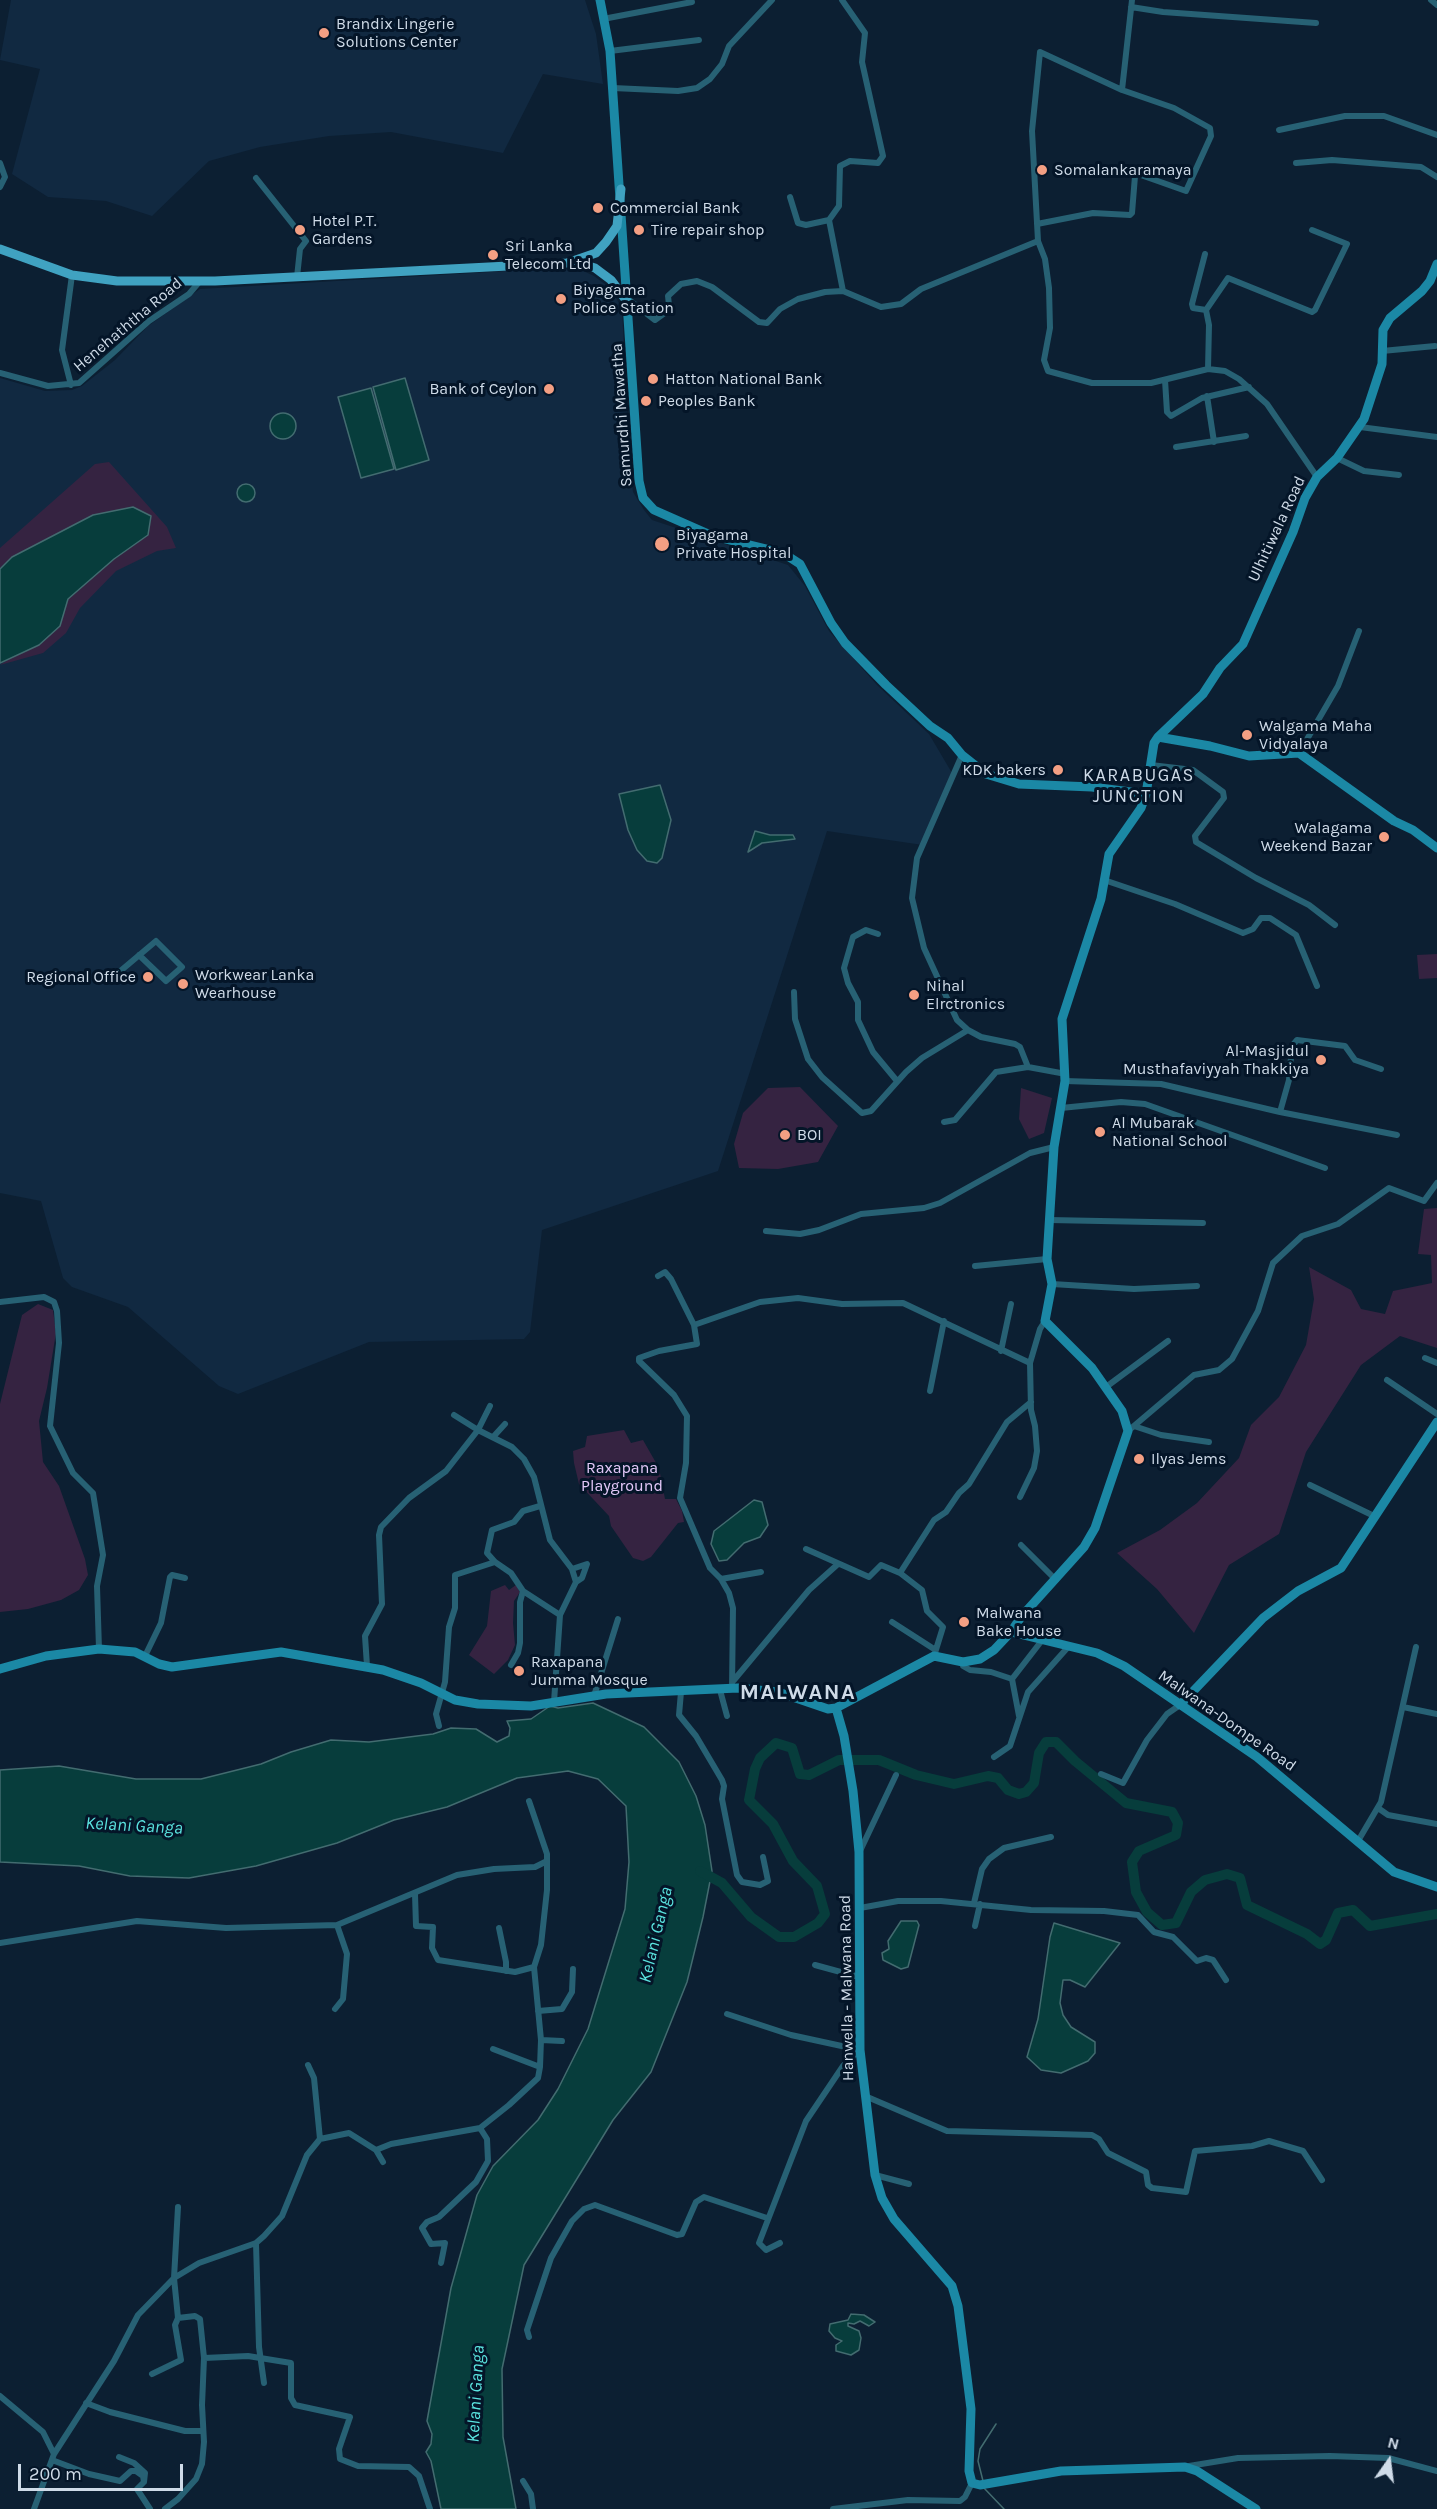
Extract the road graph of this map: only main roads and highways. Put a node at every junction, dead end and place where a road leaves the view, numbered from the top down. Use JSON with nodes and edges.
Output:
{"nodes":[{"id":1,"x":600,"y":0,"type":"edge"},
{"id":2,"x":621,"y":189,"type":"junction"},
{"id":3,"x":0,"y":249,"type":"edge"},
{"id":4,"x":576,"y":262,"type":"junction"},
{"id":5,"x":1437,"y":264,"type":"edge"},
{"id":6,"x":629,"y":302,"type":"junction"},
{"id":7,"x":1158,"y":737,"type":"junction"},
{"id":8,"x":1146,"y":794,"type":"junction"},
{"id":9,"x":1437,"y":848,"type":"edge"},
{"id":10,"x":1437,"y":1422,"type":"edge"},
{"id":11,"x":1011,"y":1632,"type":"junction"},
{"id":12,"x":0,"y":1669,"type":"edge"},
{"id":13,"x":1180,"y":1705,"type":"junction"},
{"id":14,"x":836,"y":1708,"type":"junction"},
{"id":15,"x":1437,"y":1887,"type":"edge"},
{"id":16,"x":1256,"y":2509,"type":"edge"}],
"edges":[{"from":1,"to":2,"type":"main road","name":"Samurdhi Mawatha"},
{"from":2,"to":4,"type":"main road"},
{"from":2,"to":6,"type":"main road","name":"Samurdhi Mawatha"},
{"from":3,"to":4,"type":"main road"},
{"from":4,"to":6,"type":"main road"},
{"from":5,"to":7,"type":"main road","name":"Ulhitiwala Road"},
{"from":6,"to":8,"type":"main road","name":"Samurdhi Mawatha"},
{"from":7,"to":8,"type":"main road"},
{"from":7,"to":9,"type":"main road"},
{"from":8,"to":11,"type":"main road"},
{"from":10,"to":13,"type":"main road"},
{"from":11,"to":13,"type":"main road","name":"Malwana-Dompe Road"},
{"from":11,"to":14,"type":"main road"},
{"from":12,"to":14,"type":"main road"},
{"from":13,"to":15,"type":"main road","name":"Malwana-Dompe Road"},
{"from":14,"to":16,"type":"main road","name":"Hanwella - Malwana Road"}]}
